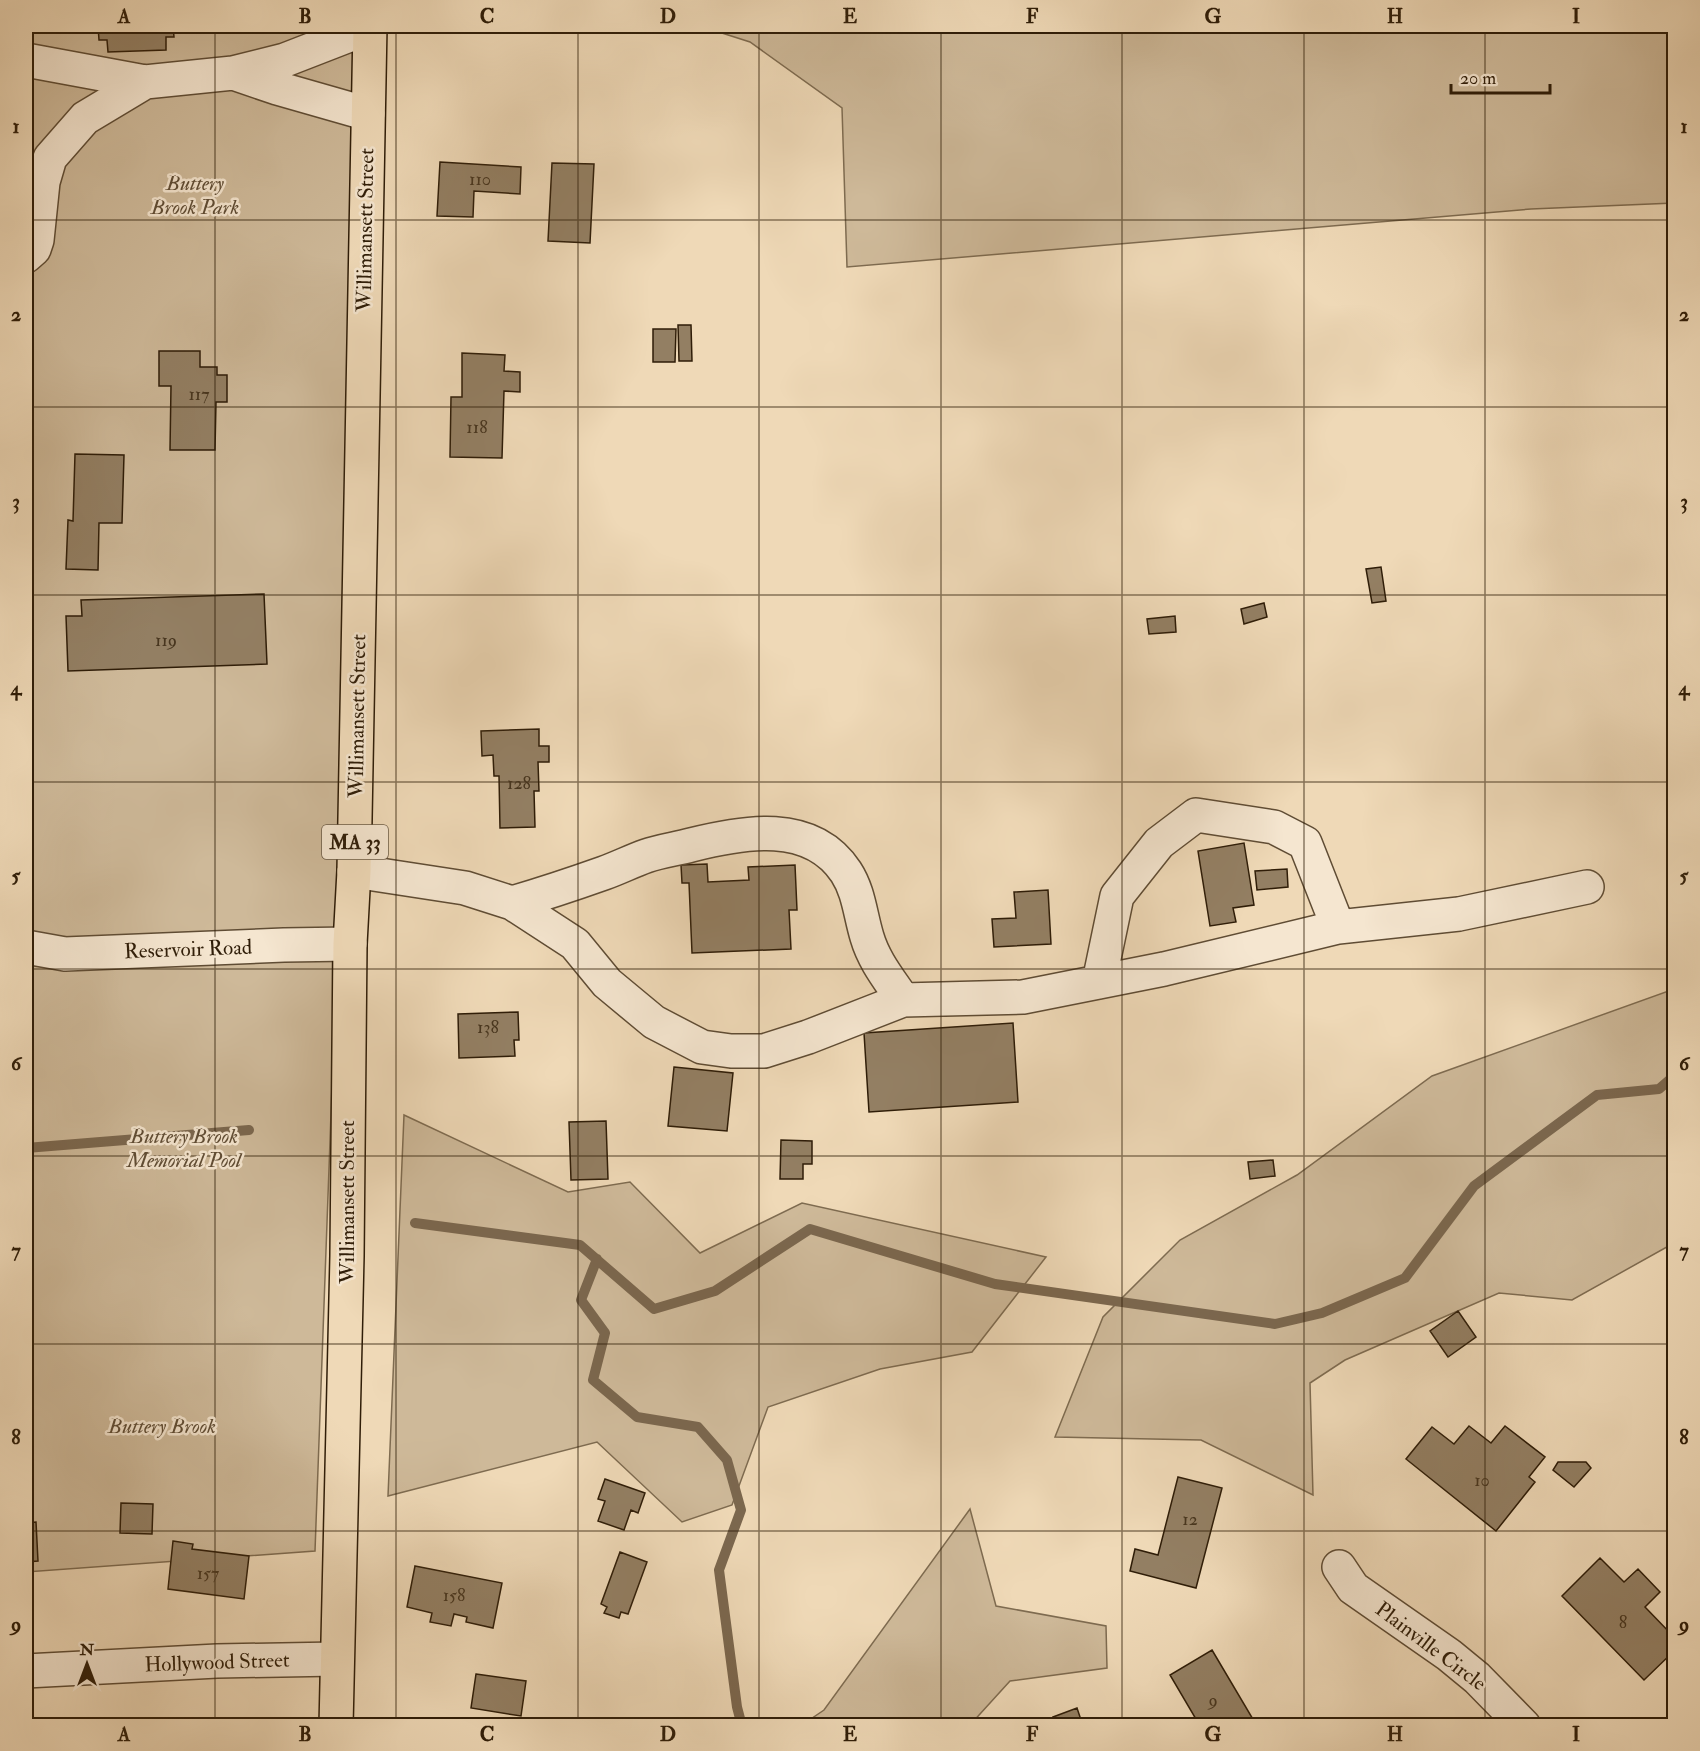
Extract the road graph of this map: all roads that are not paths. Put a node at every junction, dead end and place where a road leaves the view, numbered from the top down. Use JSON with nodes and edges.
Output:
{"nodes":[{"id":1,"x":370,"y":26,"type":"edge"},
{"id":2,"x":26,"y":60,"type":"edge"},
{"id":3,"x":233,"y":73,"type":"junction"},
{"id":4,"x":145,"y":82,"type":"junction"},
{"id":5,"x":368,"y":114,"type":"junction"},
{"id":6,"x":26,"y":256,"type":"edge"},
{"id":7,"x":354,"y":871,"type":"junction"},
{"id":8,"x":1587,"y":887,"type":"dead end"},
{"id":9,"x":512,"y":903,"type":"junction"},
{"id":10,"x":1338,"y":927,"type":"junction"},
{"id":11,"x":350,"y":944,"type":"junction"},
{"id":12,"x":26,"y":947,"type":"edge"},
{"id":13,"x":1099,"y":982,"type":"junction"},
{"id":14,"x":903,"y":1000,"type":"junction"},
{"id":15,"x":1339,"y":1567,"type":"dead end"},
{"id":16,"x":338,"y":1659,"type":"junction"},
{"id":17,"x":26,"y":1671,"type":"edge"},
{"id":18,"x":336,"y":1725,"type":"edge"},
{"id":19,"x":1524,"y":1725,"type":"edge"}],
"edges":[{"from":1,"to":3,"type":"street"},
{"from":1,"to":5,"type":"main road","name":"Willimansett Street","number":"MA 33"},
{"from":2,"to":4,"type":"street"},
{"from":3,"to":4,"type":"street"},
{"from":3,"to":5,"type":"street"},
{"from":4,"to":6,"type":"street"},
{"from":5,"to":7,"type":"main road","name":"Willimansett Street","number":"MA 33"},
{"from":7,"to":9,"type":"street"},
{"from":7,"to":11,"type":"main road","name":"Willimansett Street","number":"MA 33"},
{"from":8,"to":10,"type":"street"},
{"from":9,"to":14,"type":"street"},
{"from":9,"to":14,"type":"street"},
{"from":10,"to":13,"type":"street"},
{"from":10,"to":13,"type":"street"},
{"from":11,"to":12,"type":"street","name":"Reservoir Road"},
{"from":11,"to":16,"type":"main road","name":"Willimansett Street","number":"MA 33"},
{"from":13,"to":14,"type":"street"},
{"from":15,"to":19,"type":"street","name":"Plainville Circle"},
{"from":16,"to":17,"type":"street","name":"Hollywood Street"},
{"from":16,"to":18,"type":"main road","number":"MA 33"}]}
